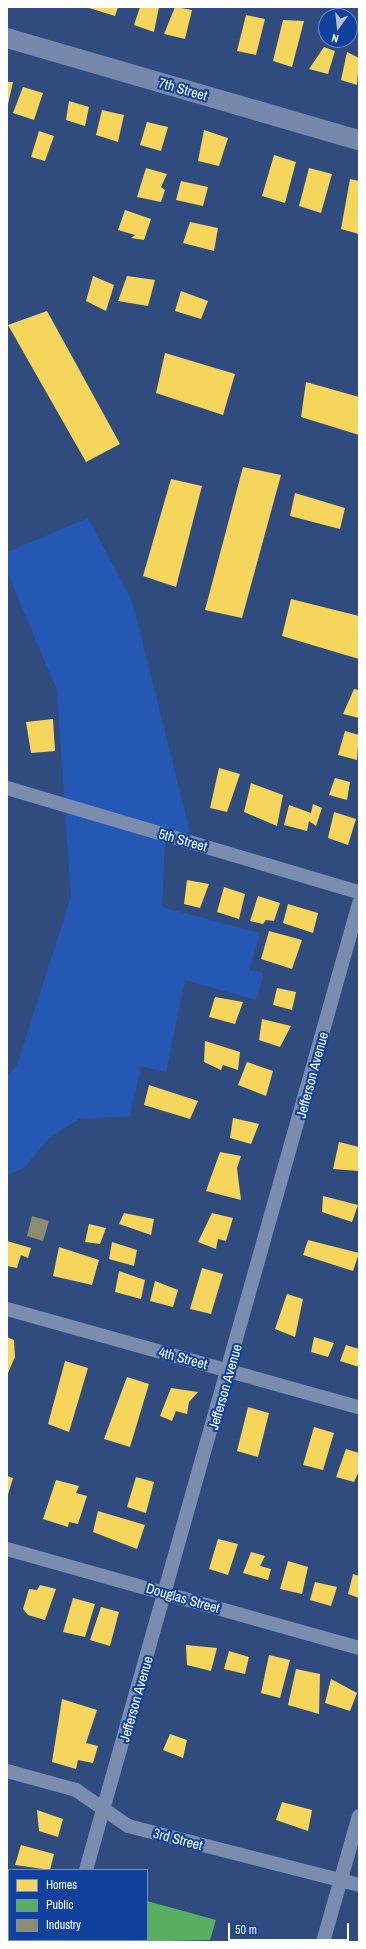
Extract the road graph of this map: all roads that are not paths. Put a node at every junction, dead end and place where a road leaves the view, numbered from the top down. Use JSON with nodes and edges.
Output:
{"nodes":[{"id":1,"x":7,"y":38,"type":"edge"},
{"id":2,"x":359,"y":140,"type":"edge"},
{"id":3,"x":7,"y":788,"type":"edge"},
{"id":4,"x":359,"y":892,"type":"edge"},
{"id":5,"x":359,"y":903,"type":"edge"},
{"id":6,"x":7,"y":1309,"type":"edge"},
{"id":7,"x":230,"y":1371,"type":"junction"},
{"id":8,"x":359,"y":1407,"type":"edge"},
{"id":9,"x":7,"y":1549,"type":"edge"},
{"id":10,"x":167,"y":1593,"type":"junction"},
{"id":11,"x":359,"y":1648,"type":"edge"},
{"id":12,"x":7,"y":1771,"type":"edge"},
{"id":13,"x":103,"y":1811,"type":"junction"},
{"id":14,"x":359,"y":1816,"type":"edge"},
{"id":15,"x":86,"y":1869,"type":"edge"},
{"id":16,"x":340,"y":1882,"type":"junction"},
{"id":17,"x":359,"y":1885,"type":"edge"},
{"id":18,"x":323,"y":1942,"type":"edge"}],
"edges":[{"from":1,"to":2,"type":"street","name":"7th Street"},
{"from":3,"to":4,"type":"street","name":"5th Street"},
{"from":5,"to":7,"type":"street","name":"Jefferson Avenue"},
{"from":6,"to":7,"type":"street","name":"4th Street"},
{"from":7,"to":8,"type":"street","name":"4th Street"},
{"from":7,"to":10,"type":"street","name":"Jefferson Avenue"},
{"from":9,"to":10,"type":"street","name":"Douglas Street"},
{"from":10,"to":11,"type":"street","name":"Douglas Street"},
{"from":10,"to":13,"type":"street","name":"Jefferson Avenue"},
{"from":12,"to":13,"type":"street","name":"3rd Street"},
{"from":13,"to":15,"type":"street","name":"Jefferson Avenue"},
{"from":13,"to":16,"type":"street","name":"3rd Street"},
{"from":14,"to":16,"type":"street"},
{"from":16,"to":17,"type":"street","name":"3rd Street"},
{"from":16,"to":18,"type":"street"}]}
